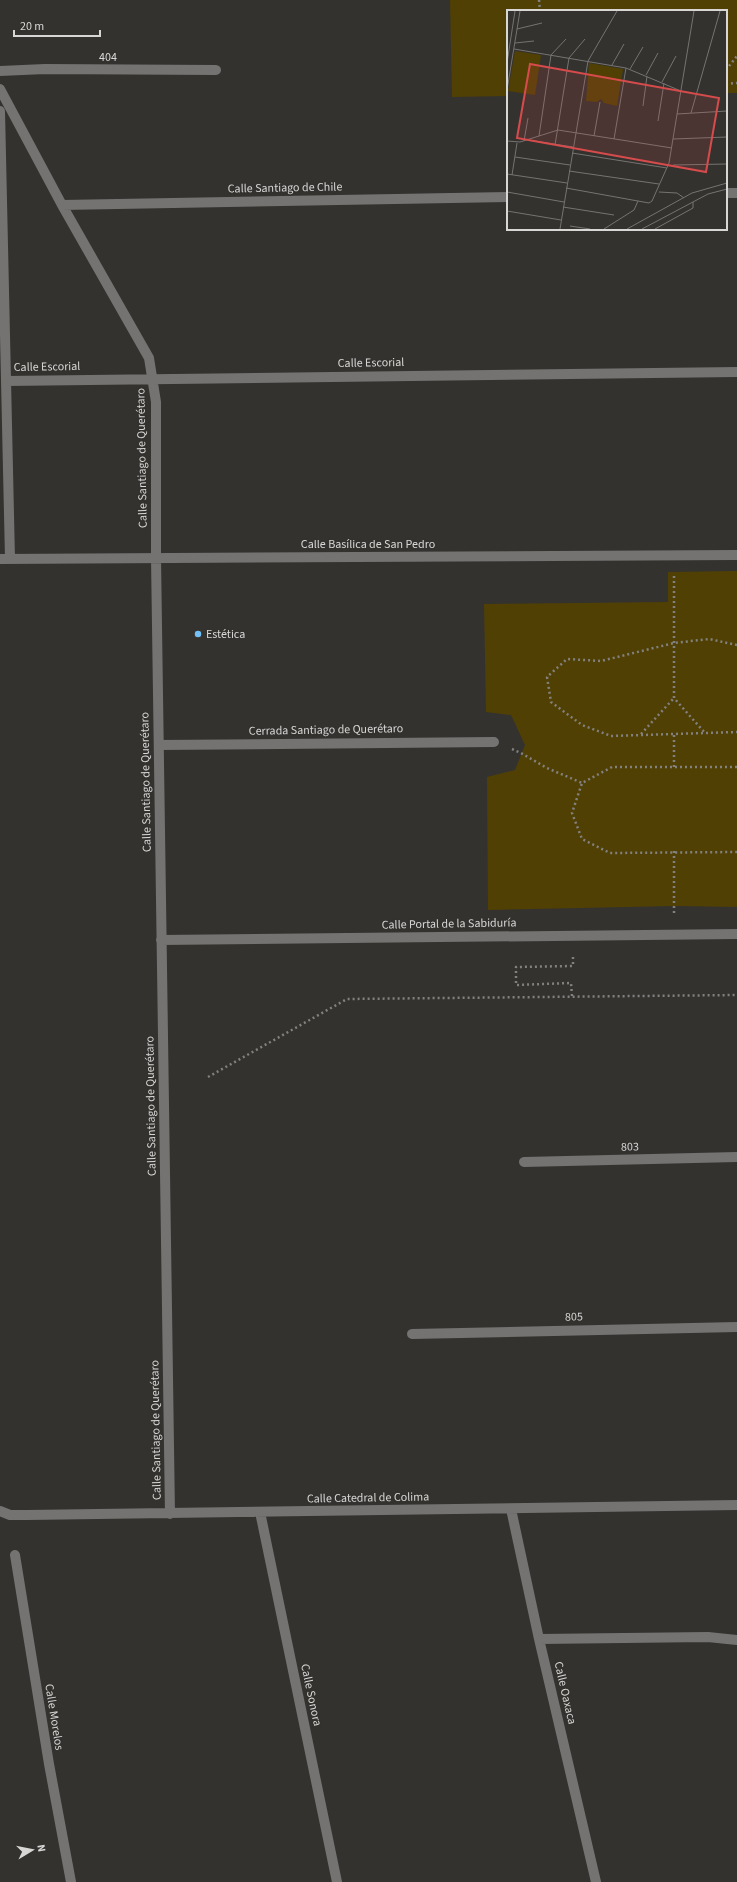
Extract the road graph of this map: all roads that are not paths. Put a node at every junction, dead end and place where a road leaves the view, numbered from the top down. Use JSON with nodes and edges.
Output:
{"nodes":[{"id":1,"x":216,"y":70,"type":"dead end"},
{"id":2,"x":0,"y":71,"type":"edge"},
{"id":3,"x":0,"y":89,"type":"edge"},
{"id":4,"x":0,"y":111,"type":"edge"},
{"id":5,"x":507,"y":197,"type":"edge"},
{"id":6,"x":62,"y":205,"type":"junction"},
{"id":7,"x":737,"y":372,"type":"edge"},
{"id":8,"x":153,"y":379,"type":"junction"},
{"id":9,"x":6,"y":381,"type":"junction"},
{"id":10,"x":737,"y":555,"type":"edge"},
{"id":11,"x":156,"y":558,"type":"junction"},
{"id":12,"x":5,"y":559,"type":"edge"},
{"id":13,"x":494,"y":742,"type":"road end"},
{"id":14,"x":159,"y":745,"type":"junction"},
{"id":15,"x":737,"y":934,"type":"edge"},
{"id":16,"x":162,"y":940,"type":"junction"},
{"id":17,"x":737,"y":1157,"type":"edge"},
{"id":18,"x":524,"y":1162,"type":"dead end"},
{"id":19,"x":737,"y":1326,"type":"edge"},
{"id":20,"x":412,"y":1334,"type":"dead end"},
{"id":21,"x":737,"y":1505,"type":"edge"},
{"id":22,"x":511,"y":1509,"type":"junction"},
{"id":23,"x":0,"y":1511,"type":"edge"},
{"id":24,"x":260,"y":1512,"type":"junction"},
{"id":25,"x":170,"y":1514,"type":"junction"},
{"id":26,"x":14,"y":1555,"type":"dead end"},
{"id":27,"x":539,"y":1639,"type":"junction"},
{"id":28,"x":737,"y":1640,"type":"edge"},
{"id":29,"x":72,"y":1882,"type":"edge"},
{"id":30,"x":337,"y":1882,"type":"edge"},
{"id":31,"x":596,"y":1882,"type":"edge"}],
"edges":[{"from":1,"to":2,"type":"street","name":"404"},
{"from":3,"to":6,"type":"street","name":"Calle Santiago de Querétaro"},
{"from":4,"to":9,"type":"street"},
{"from":5,"to":6,"type":"street","name":"Calle Santiago de Chile"},
{"from":6,"to":8,"type":"street","name":"Calle Santiago de Querétaro"},
{"from":7,"to":8,"type":"street","name":"Calle Escorial"},
{"from":8,"to":9,"type":"street","name":"Calle Escorial"},
{"from":8,"to":11,"type":"street","name":"Calle Santiago de Querétaro"},
{"from":9,"to":12,"type":"street"},
{"from":10,"to":11,"type":"street","name":"Calle Basílica de San Pedro"},
{"from":11,"to":12,"type":"street","name":"Calle Basílica de San Pedro"},
{"from":11,"to":14,"type":"street","name":"Calle Santiago de Querétaro"},
{"from":13,"to":14,"type":"street","name":"Cerrada Santiago de Querétaro"},
{"from":14,"to":16,"type":"street","name":"Calle Santiago de Querétaro"},
{"from":15,"to":16,"type":"street","name":"Calle Portal de la Sabiduría"},
{"from":16,"to":25,"type":"street","name":"Calle Santiago de Querétaro"},
{"from":17,"to":18,"type":"street","name":"803"},
{"from":19,"to":20,"type":"street","name":"805"},
{"from":21,"to":22,"type":"street","name":"Calle Catedral de Colima"},
{"from":22,"to":24,"type":"street","name":"Calle Catedral de Colima"},
{"from":22,"to":27,"type":"street","name":"Calle Oaxaca"},
{"from":23,"to":25,"type":"street","name":"Calle Catedral de Colima"},
{"from":24,"to":25,"type":"street","name":"Calle Catedral de Colima"},
{"from":24,"to":30,"type":"street","name":"Calle Sonora"},
{"from":26,"to":29,"type":"street","name":"Calle Morelos"},
{"from":27,"to":28,"type":"street"},
{"from":27,"to":31,"type":"street","name":"Calle Oaxaca"}]}
